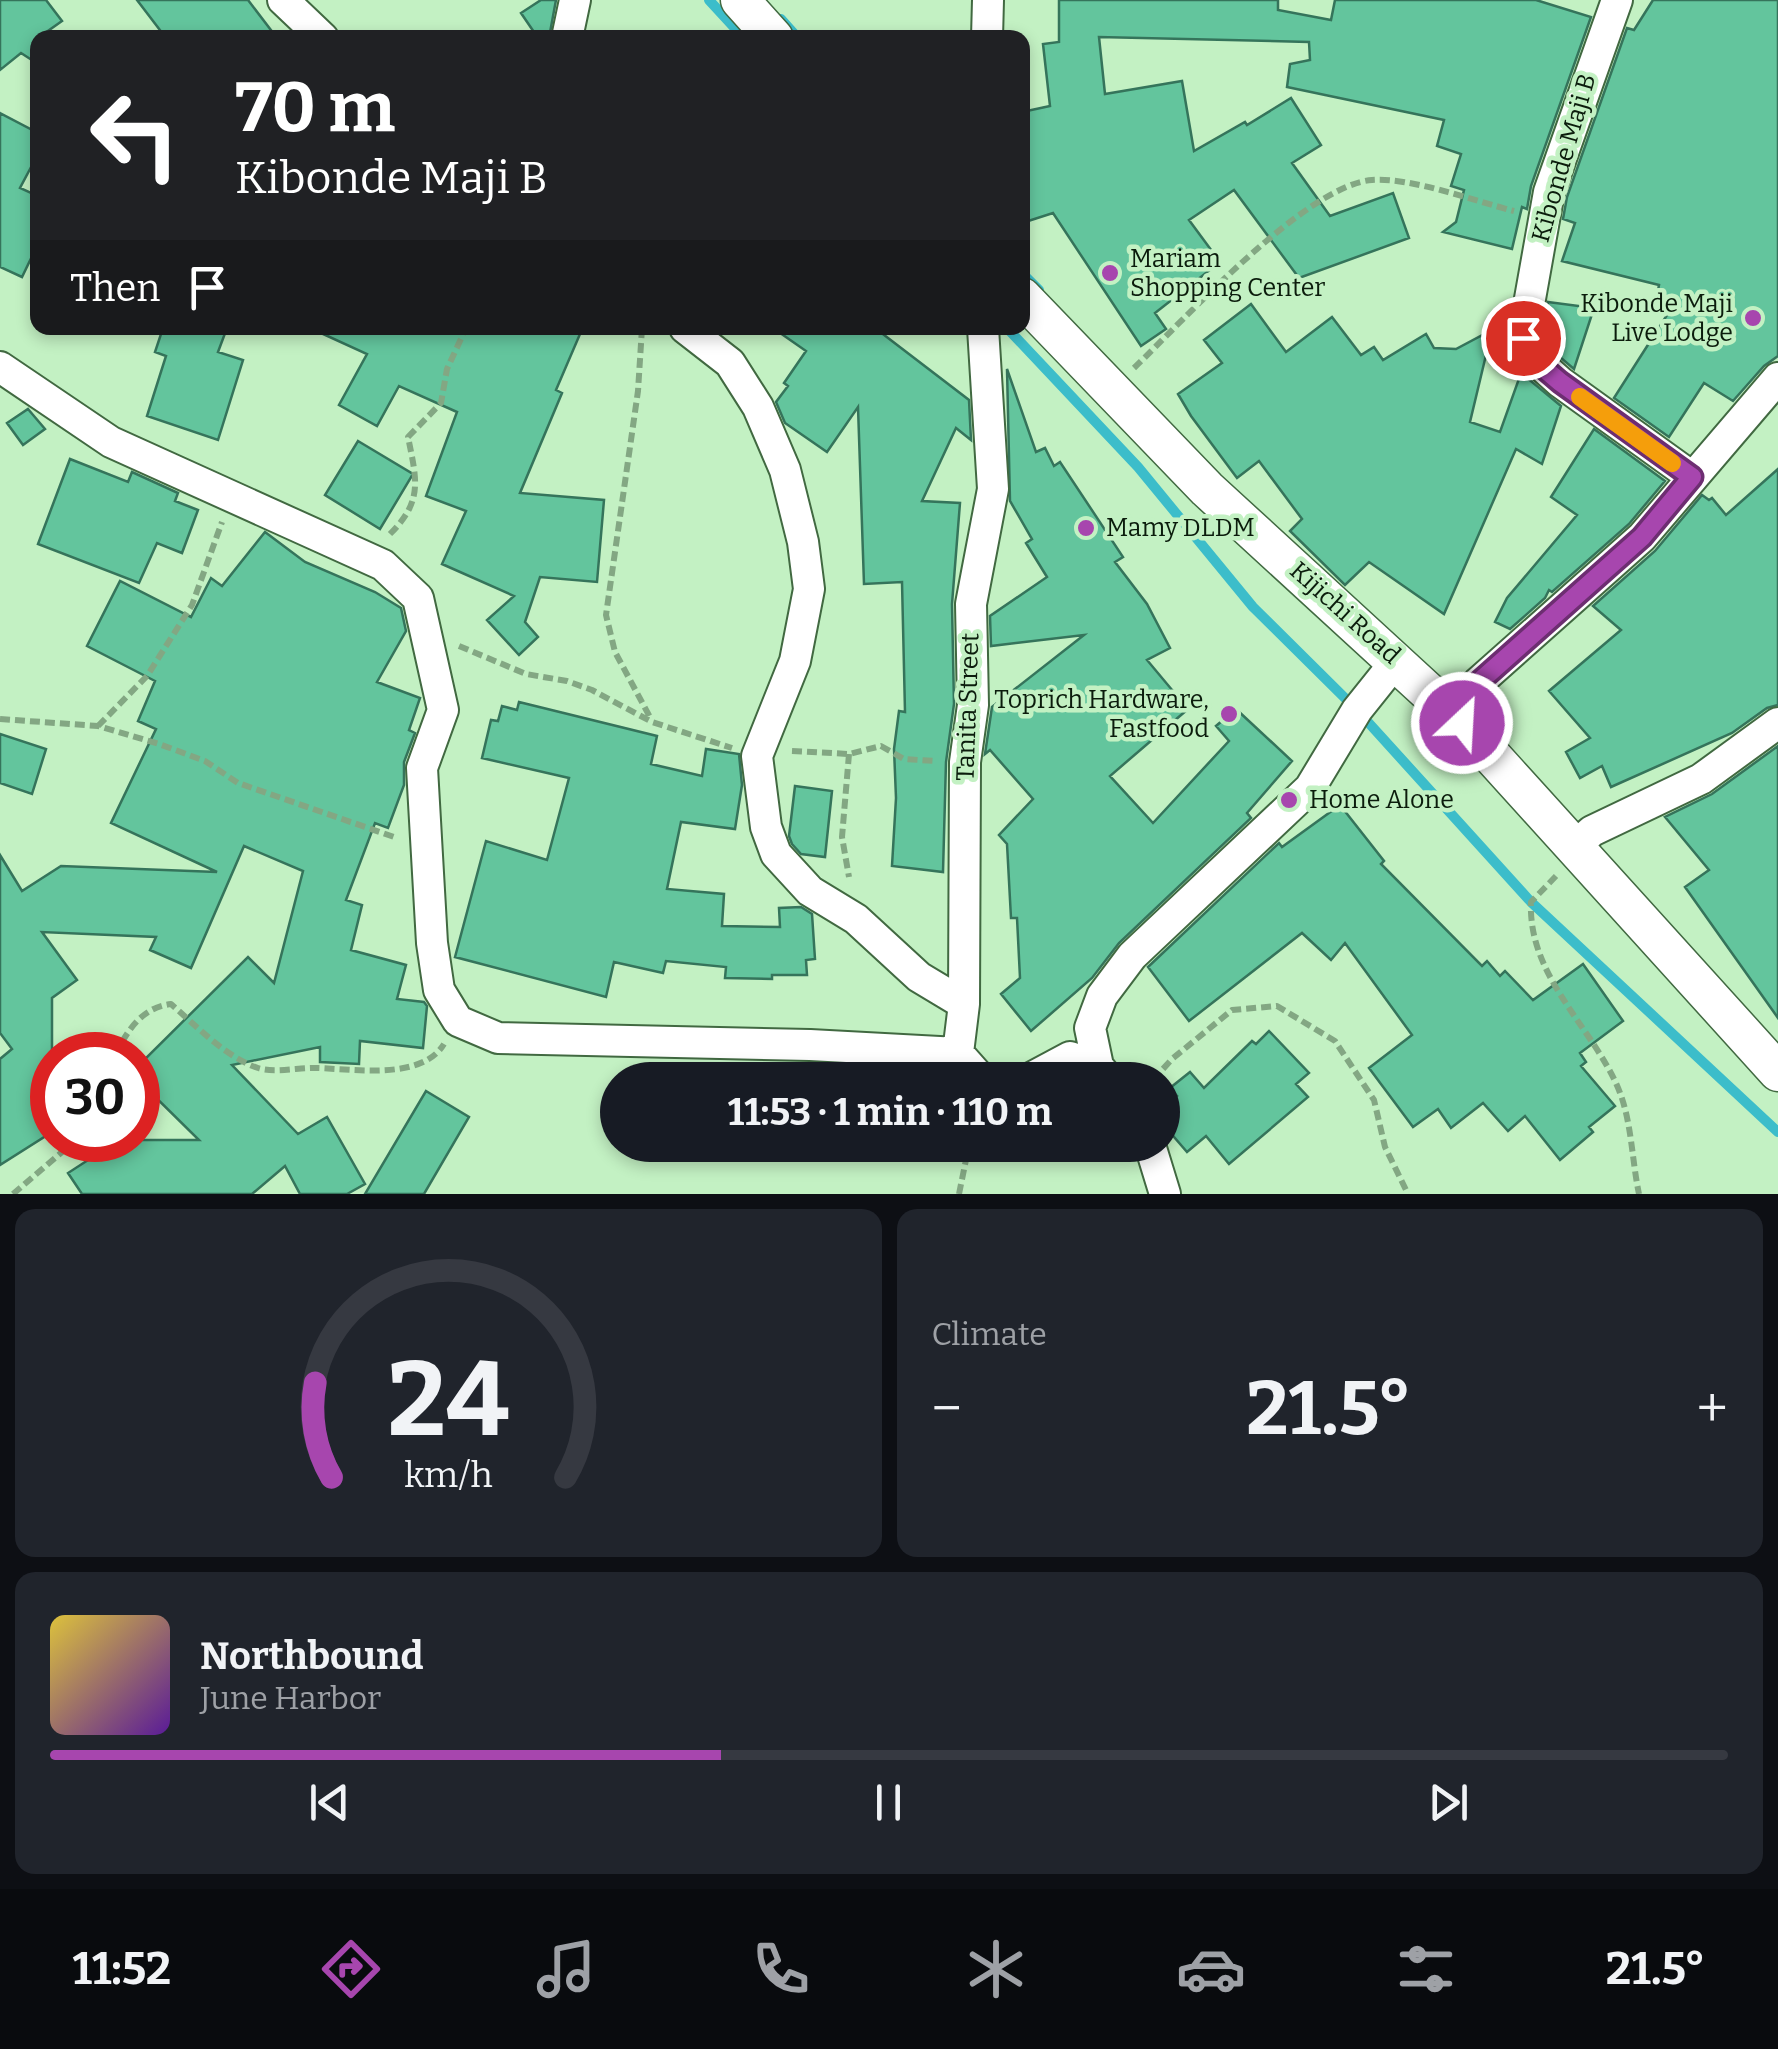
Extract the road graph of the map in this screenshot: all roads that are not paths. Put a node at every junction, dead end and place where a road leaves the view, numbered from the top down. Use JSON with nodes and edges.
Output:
{"nodes":[{"id":1,"x":283,"y":0,"type":"edge"},
{"id":2,"x":576,"y":0,"type":"edge"},
{"id":3,"x":740,"y":0,"type":"edge"},
{"id":4,"x":988,"y":0,"type":"edge"},
{"id":5,"x":1616,"y":0,"type":"edge"},
{"id":6,"x":315,"y":30,"type":"edge"},
{"id":7,"x":569,"y":30,"type":"edge"},
{"id":8,"x":767,"y":30,"type":"edge"},
{"id":9,"x":987,"y":30,"type":"edge"},
{"id":10,"x":1030,"y":305,"type":"edge"},
{"id":11,"x":693,"y":335,"type":"edge"},
{"id":12,"x":983,"y":335,"type":"edge"},
{"id":13,"x":0,"y":367,"type":"edge"},
{"id":14,"x":1778,"y":378,"type":"edge"},
{"id":15,"x":1692,"y":477,"type":"junction"},
{"id":16,"x":1396,"y":660,"type":"junction"},
{"id":17,"x":1462,"y":723,"type":"junction"},
{"id":18,"x":1778,"y":723,"type":"edge"},
{"id":19,"x":1578,"y":851,"type":"junction"},
{"id":20,"x":964,"y":1004,"type":"junction"},
{"id":21,"x":958,"y":1053,"type":"junction"},
{"id":22,"x":966,"y":1062,"type":"edge"},
{"id":23,"x":1101,"y":1062,"type":"edge"},
{"id":24,"x":1778,"y":1072,"type":"edge"},
{"id":25,"x":1155,"y":1162,"type":"edge"},
{"id":26,"x":1165,"y":1194,"type":"edge"}],
"edges":[{"from":1,"to":6,"type":"street"},
{"from":2,"to":7,"type":"street"},
{"from":3,"to":8,"type":"street"},
{"from":4,"to":9,"type":"street"},
{"from":5,"to":15,"type":"street","name":"Kibonde Maji B"},
{"from":10,"to":16,"type":"street","name":"Kijichi Road"},
{"from":11,"to":20,"type":"street"},
{"from":12,"to":20,"type":"street","name":"Tanita Street"},
{"from":13,"to":21,"type":"street"},
{"from":14,"to":15,"type":"street"},
{"from":15,"to":17,"type":"street"},
{"from":16,"to":17,"type":"street","name":"Kijichi Road"},
{"from":16,"to":23,"type":"street"},
{"from":17,"to":19,"type":"street","name":"Kijichi Road"},
{"from":18,"to":19,"type":"street"},
{"from":19,"to":24,"type":"street","name":"Kijichi Road"},
{"from":20,"to":21,"type":"street","name":"Tanita Street"},
{"from":21,"to":22,"type":"street"},
{"from":25,"to":26,"type":"street"}]}
